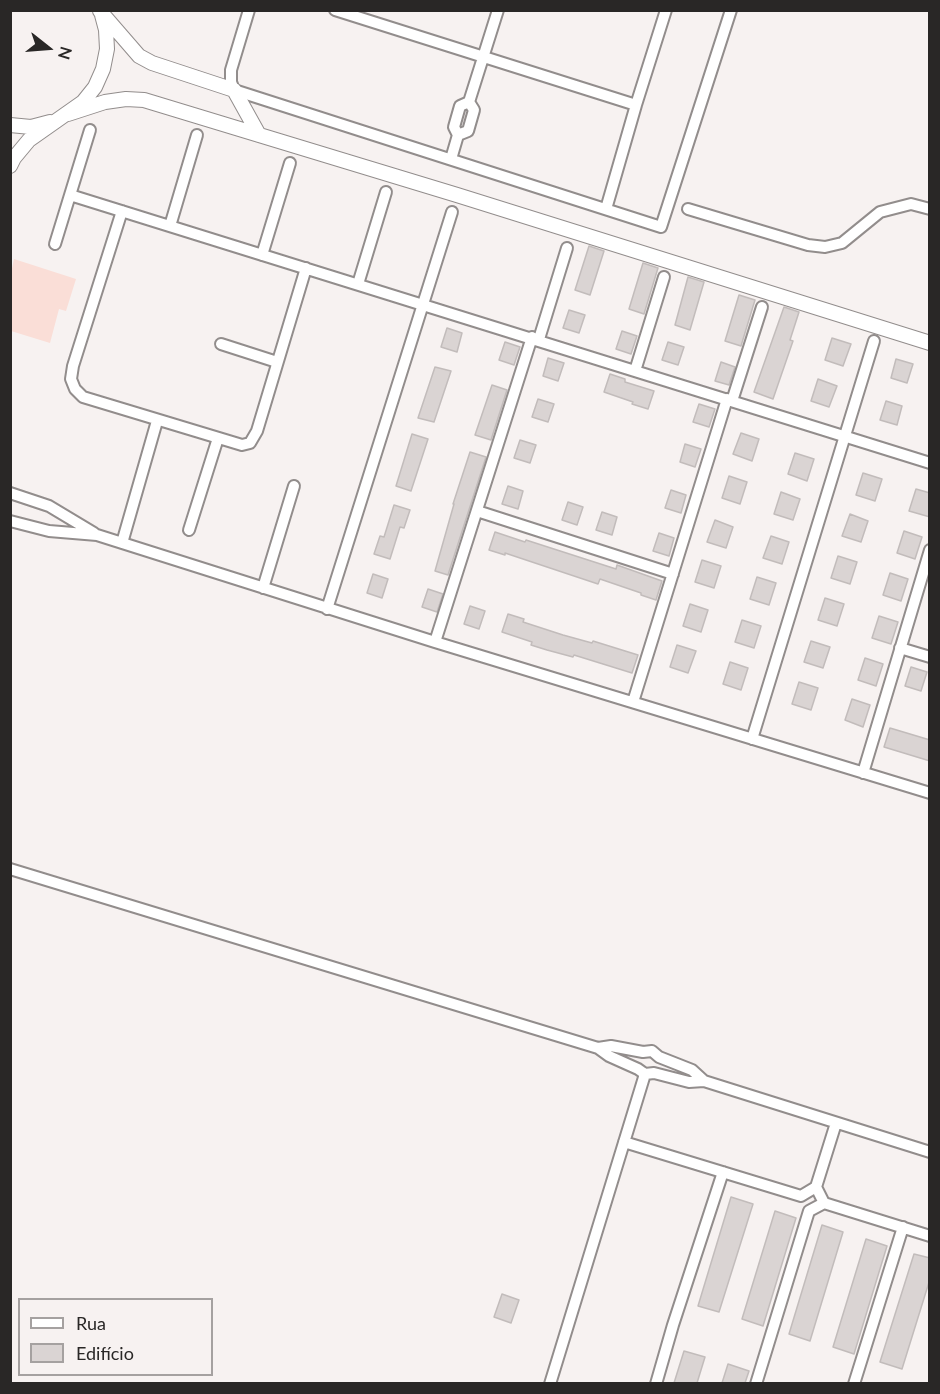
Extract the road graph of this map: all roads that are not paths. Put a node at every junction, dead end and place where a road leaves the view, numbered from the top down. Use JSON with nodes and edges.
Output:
{"nodes":[{"id":1,"x":249,"y":10,"type":"edge"},
{"id":2,"x":335,"y":10,"type":"edge"},
{"id":3,"x":498,"y":10,"type":"edge"},
{"id":4,"x":666,"y":10,"type":"edge"},
{"id":5,"x":731,"y":10,"type":"edge"},
{"id":6,"x":100,"y":11,"type":"edge"},
{"id":7,"x":483,"y":57,"type":"junction"},
{"id":8,"x":234,"y":90,"type":"junction"},
{"id":9,"x":636,"y":105,"type":"junction"},
{"id":10,"x":61,"y":118,"type":"junction"},
{"id":11,"x":10,"y":125,"type":"edge"},
{"id":12,"x":90,"y":130,"type":"dead end"},
{"id":13,"x":197,"y":135,"type":"dead end"},
{"id":14,"x":259,"y":135,"type":"junction"},
{"id":15,"x":451,"y":159,"type":"junction"},
{"id":16,"x":290,"y":163,"type":"dead end"},
{"id":17,"x":10,"y":165,"type":"edge"},
{"id":18,"x":386,"y":192,"type":"dead end"},
{"id":19,"x":70,"y":195,"type":"junction"},
{"id":20,"x":606,"y":209,"type":"junction"},
{"id":21,"x":688,"y":209,"type":"dead end"},
{"id":22,"x":930,"y":209,"type":"edge"},
{"id":23,"x":122,"y":211,"type":"junction"},
{"id":24,"x":452,"y":213,"type":"dead end"},
{"id":25,"x":170,"y":226,"type":"junction"},
{"id":26,"x":55,"y":244,"type":"dead end"},
{"id":27,"x":567,"y":248,"type":"dead end"},
{"id":28,"x":262,"y":255,"type":"junction"},
{"id":29,"x":306,"y":268,"type":"junction"},
{"id":30,"x":664,"y":277,"type":"dead end"},
{"id":31,"x":358,"y":284,"type":"junction"},
{"id":32,"x":424,"y":305,"type":"junction"},
{"id":33,"x":762,"y":307,"type":"dead end"},
{"id":34,"x":535,"y":338,"type":"junction"},
{"id":35,"x":874,"y":341,"type":"dead end"},
{"id":36,"x":930,"y":343,"type":"edge"},
{"id":37,"x":220,"y":344,"type":"dead end"},
{"id":38,"x":277,"y":362,"type":"junction"},
{"id":39,"x":635,"y":371,"type":"junction"},
{"id":40,"x":730,"y":400,"type":"junction"},
{"id":41,"x":157,"y":421,"type":"junction"},
{"id":42,"x":844,"y":435,"type":"junction"},
{"id":43,"x":218,"y":438,"type":"junction"},
{"id":44,"x":930,"y":463,"type":"edge"},
{"id":45,"x":294,"y":486,"type":"dead end"},
{"id":46,"x":10,"y":493,"type":"edge"},
{"id":47,"x":54,"y":508,"type":"junction"},
{"id":48,"x":477,"y":511,"type":"junction"},
{"id":49,"x":10,"y":521,"type":"edge"},
{"id":50,"x":189,"y":530,"type":"dead end"},
{"id":51,"x":49,"y":531,"type":"junction"},
{"id":52,"x":97,"y":535,"type":"junction"},
{"id":53,"x":122,"y":543,"type":"junction"},
{"id":54,"x":930,"y":550,"type":"edge"},
{"id":55,"x":673,"y":574,"type":"junction"},
{"id":56,"x":263,"y":588,"type":"junction"},
{"id":57,"x":327,"y":609,"type":"junction"},
{"id":58,"x":435,"y":642,"type":"junction"},
{"id":59,"x":900,"y":648,"type":"junction"},
{"id":60,"x":930,"y":657,"type":"edge"},
{"id":61,"x":633,"y":702,"type":"junction"},
{"id":62,"x":752,"y":739,"type":"junction"},
{"id":63,"x":864,"y":773,"type":"junction"},
{"id":64,"x":930,"y":793,"type":"edge"},
{"id":65,"x":10,"y":869,"type":"edge"},
{"id":66,"x":598,"y":1048,"type":"junction"},
{"id":67,"x":644,"y":1052,"type":"junction"},
{"id":68,"x":659,"y":1057,"type":"junction"},
{"id":69,"x":646,"y":1072,"type":"junction"},
{"id":70,"x":704,"y":1081,"type":"junction"},
{"id":71,"x":836,"y":1123,"type":"junction"},
{"id":72,"x":624,"y":1142,"type":"junction"},
{"id":73,"x":930,"y":1152,"type":"edge"},
{"id":74,"x":723,"y":1172,"type":"junction"},
{"id":75,"x":816,"y":1187,"type":"junction"},
{"id":76,"x":801,"y":1196,"type":"junction"},
{"id":77,"x":824,"y":1203,"type":"junction"},
{"id":78,"x":809,"y":1211,"type":"junction"},
{"id":79,"x":903,"y":1227,"type":"junction"},
{"id":80,"x":930,"y":1236,"type":"edge"},
{"id":81,"x":550,"y":1383,"type":"edge"},
{"id":82,"x":656,"y":1383,"type":"edge"},
{"id":83,"x":756,"y":1383,"type":"edge"},
{"id":84,"x":854,"y":1383,"type":"edge"}],
"edges":[{"from":1,"to":8,"type":"street"},
{"from":2,"to":7,"type":"street"},
{"from":3,"to":7,"type":"street"},
{"from":4,"to":9,"type":"street"},
{"from":5,"to":20,"type":"street"},
{"from":6,"to":8,"type":"street"},
{"from":6,"to":10,"type":"street"},
{"from":7,"to":9,"type":"street"},
{"from":7,"to":15,"type":"street"},
{"from":8,"to":14,"type":"street"},
{"from":8,"to":15,"type":"street"},
{"from":9,"to":20,"type":"street"},
{"from":10,"to":11,"type":"street"},
{"from":10,"to":14,"type":"street"},
{"from":10,"to":17,"type":"street"},
{"from":12,"to":19,"type":"street"},
{"from":13,"to":25,"type":"street"},
{"from":14,"to":36,"type":"street"},
{"from":15,"to":20,"type":"street"},
{"from":16,"to":28,"type":"street"},
{"from":18,"to":31,"type":"street"},
{"from":19,"to":23,"type":"street"},
{"from":19,"to":26,"type":"street"},
{"from":21,"to":22,"type":"street"},
{"from":23,"to":25,"type":"street"},
{"from":23,"to":41,"type":"street"},
{"from":24,"to":32,"type":"street"},
{"from":25,"to":28,"type":"street"},
{"from":27,"to":34,"type":"street"},
{"from":28,"to":29,"type":"street"},
{"from":29,"to":31,"type":"street"},
{"from":29,"to":38,"type":"street"},
{"from":30,"to":39,"type":"street"},
{"from":31,"to":32,"type":"street"},
{"from":32,"to":34,"type":"street"},
{"from":32,"to":57,"type":"street"},
{"from":33,"to":40,"type":"street"},
{"from":34,"to":39,"type":"street"},
{"from":34,"to":48,"type":"street"},
{"from":35,"to":42,"type":"street"},
{"from":37,"to":38,"type":"street"},
{"from":38,"to":43,"type":"street"},
{"from":39,"to":40,"type":"street"},
{"from":40,"to":42,"type":"street"},
{"from":40,"to":55,"type":"street"},
{"from":41,"to":43,"type":"street"},
{"from":41,"to":53,"type":"street"},
{"from":42,"to":44,"type":"street"},
{"from":42,"to":62,"type":"street"},
{"from":43,"to":50,"type":"street"},
{"from":45,"to":56,"type":"street"},
{"from":46,"to":47,"type":"street"},
{"from":47,"to":51,"type":"street"},
{"from":47,"to":52,"type":"street"},
{"from":48,"to":55,"type":"street"},
{"from":48,"to":58,"type":"street"},
{"from":49,"to":51,"type":"street"},
{"from":51,"to":52,"type":"street"},
{"from":52,"to":53,"type":"street"},
{"from":53,"to":56,"type":"street"},
{"from":54,"to":59,"type":"street"},
{"from":55,"to":61,"type":"street"},
{"from":56,"to":57,"type":"street"},
{"from":57,"to":58,"type":"street"},
{"from":58,"to":61,"type":"street"},
{"from":59,"to":60,"type":"street"},
{"from":59,"to":63,"type":"street"},
{"from":61,"to":62,"type":"street"},
{"from":62,"to":63,"type":"street"},
{"from":63,"to":64,"type":"street"},
{"from":65,"to":66,"type":"street"},
{"from":66,"to":67,"type":"street"},
{"from":66,"to":69,"type":"street"},
{"from":67,"to":68,"type":"street"},
{"from":67,"to":69,"type":"street"},
{"from":68,"to":69,"type":"street"},
{"from":68,"to":70,"type":"street"},
{"from":69,"to":70,"type":"street"},
{"from":69,"to":72,"type":"street"},
{"from":70,"to":71,"type":"street"},
{"from":71,"to":73,"type":"street"},
{"from":71,"to":75,"type":"street"},
{"from":72,"to":74,"type":"street"},
{"from":72,"to":81,"type":"street"},
{"from":74,"to":76,"type":"street"},
{"from":74,"to":82,"type":"street"},
{"from":75,"to":76,"type":"street"},
{"from":75,"to":77,"type":"street"},
{"from":76,"to":78,"type":"street"},
{"from":77,"to":78,"type":"street"},
{"from":77,"to":79,"type":"street"},
{"from":78,"to":83,"type":"street"},
{"from":79,"to":80,"type":"street"},
{"from":79,"to":84,"type":"street"}]}
